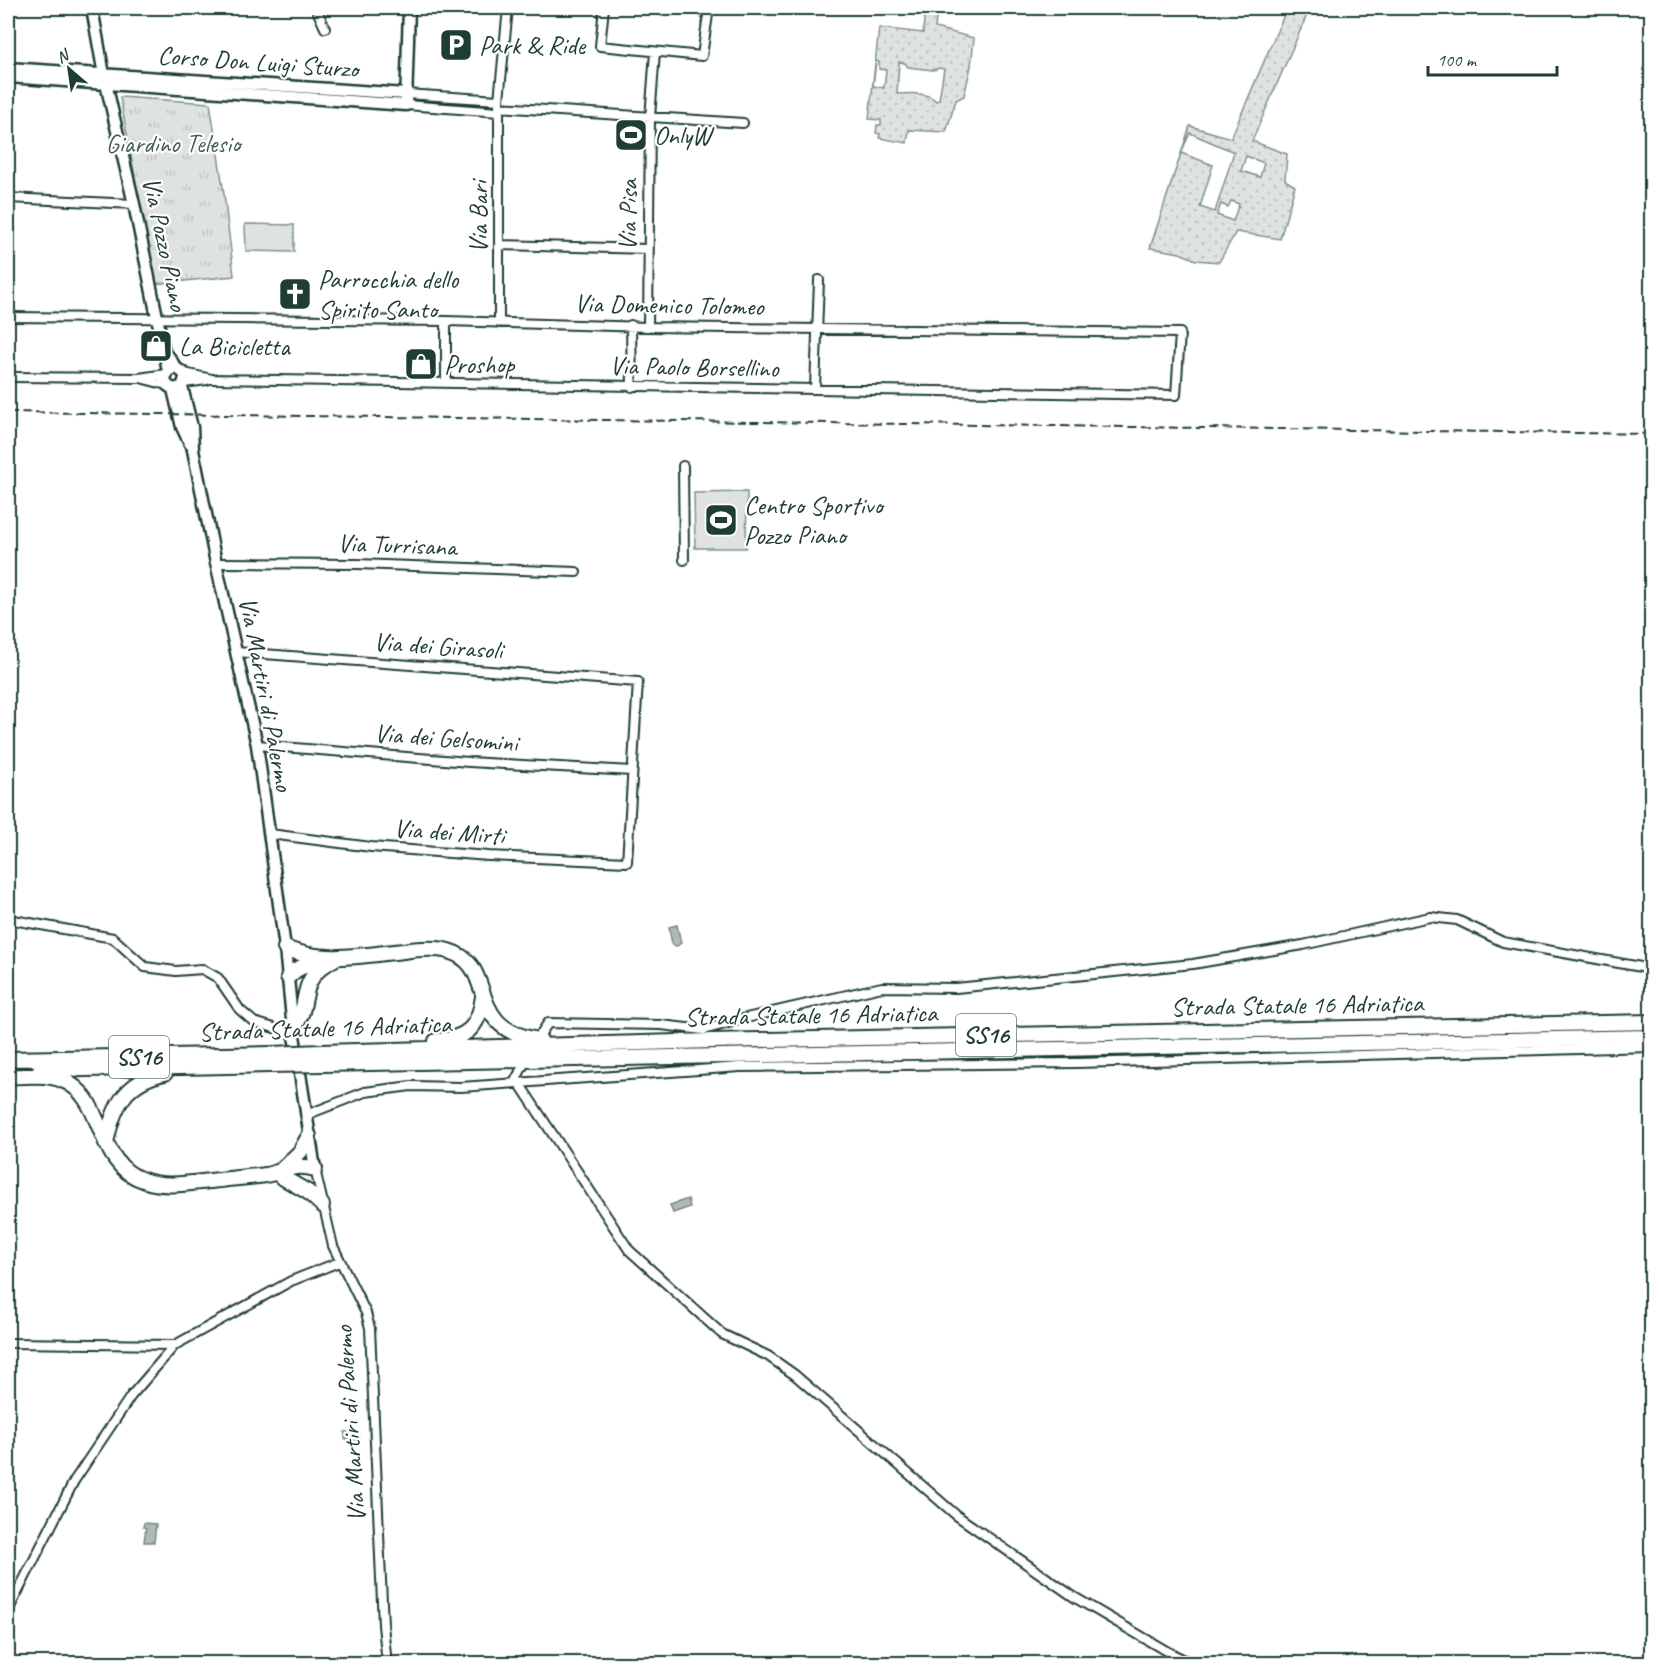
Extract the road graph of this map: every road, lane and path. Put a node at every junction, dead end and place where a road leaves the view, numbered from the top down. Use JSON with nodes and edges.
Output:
{"nodes":[{"id":1,"x":92,"y":8,"type":"edge"},
{"id":2,"x":316,"y":8,"type":"edge"},
{"id":3,"x":409,"y":8,"type":"edge"},
{"id":4,"x":508,"y":8,"type":"edge"},
{"id":5,"x":604,"y":8,"type":"edge"},
{"id":6,"x":709,"y":8,"type":"edge"},
{"id":7,"x":325,"y":28,"type":"dead end"},
{"id":8,"x":654,"y":52,"type":"junction"},
{"id":9,"x":8,"y":68,"type":"edge"},
{"id":10,"x":8,"y":76,"type":"edge"},
{"id":11,"x":105,"y":79,"type":"junction"},
{"id":12,"x":406,"y":99,"type":"junction"},
{"id":13,"x":499,"y":106,"type":"junction"},
{"id":14,"x":650,"y":117,"type":"junction"},
{"id":15,"x":743,"y":123,"type":"dead end"},
{"id":16,"x":8,"y":198,"type":"edge"},
{"id":17,"x":134,"y":204,"type":"junction"},
{"id":18,"x":499,"y":245,"type":"junction"},
{"id":19,"x":648,"y":249,"type":"junction"},
{"id":20,"x":819,"y":280,"type":"dead end"},
{"id":21,"x":8,"y":317,"type":"edge"},
{"id":22,"x":157,"y":318,"type":"junction"},
{"id":23,"x":446,"y":321,"type":"junction"},
{"id":24,"x":499,"y":323,"type":"junction"},
{"id":25,"x":631,"y":326,"type":"junction"},
{"id":26,"x":648,"y":327,"type":"junction"},
{"id":27,"x":817,"y":327,"type":"junction"},
{"id":28,"x":8,"y":377,"type":"edge"},
{"id":29,"x":175,"y":379,"type":"junction"},
{"id":30,"x":446,"y":382,"type":"junction"},
{"id":31,"x":632,"y":387,"type":"junction"},
{"id":32,"x":815,"y":389,"type":"junction"},
{"id":33,"x":1176,"y":395,"type":"joint"},
{"id":34,"x":193,"y":450,"type":"joint"},
{"id":35,"x":682,"y":466,"type":"dead end"},
{"id":36,"x":684,"y":560,"type":"dead end"},
{"id":37,"x":216,"y":562,"type":"junction"},
{"id":38,"x":576,"y":572,"type":"dead end"},
{"id":39,"x":236,"y":652,"type":"junction"},
{"id":40,"x":257,"y":745,"type":"junction"},
{"id":41,"x":632,"y":771,"type":"junction"},
{"id":42,"x":270,"y":834,"type":"junction"},
{"id":43,"x":8,"y":919,"type":"edge"},
{"id":44,"x":285,"y":948,"type":"junction"},
{"id":45,"x":321,"y":957,"type":"junction"},
{"id":46,"x":336,"y":958,"type":"junction"},
{"id":47,"x":1652,"y":969,"type":"edge"},
{"id":48,"x":313,"y":974,"type":"junction"},
{"id":49,"x":288,"y":977,"type":"junction"},
{"id":50,"x":483,"y":997,"type":"junction"},
{"id":51,"x":1652,"y":1022,"type":"edge"},
{"id":52,"x":293,"y":1029,"type":"junction"},
{"id":53,"x":540,"y":1035,"type":"dead end"},
{"id":54,"x":1652,"y":1037,"type":"edge"},
{"id":55,"x":577,"y":1045,"type":"junction"},
{"id":56,"x":1652,"y":1047,"type":"edge"},
{"id":57,"x":346,"y":1051,"type":"junction"},
{"id":58,"x":322,"y":1058,"type":"junction"},
{"id":59,"x":8,"y":1059,"type":"edge"},
{"id":60,"x":270,"y":1060,"type":"junction"},
{"id":61,"x":202,"y":1066,"type":"junction"},
{"id":62,"x":523,"y":1066,"type":"dead end"},
{"id":63,"x":8,"y":1074,"type":"edge"},
{"id":64,"x":516,"y":1083,"type":"junction"},
{"id":65,"x":306,"y":1115,"type":"junction"},
{"id":66,"x":309,"y":1136,"type":"junction"},
{"id":67,"x":106,"y":1143,"type":"junction"},
{"id":68,"x":315,"y":1169,"type":"junction"},
{"id":69,"x":276,"y":1174,"type":"junction"},
{"id":70,"x":322,"y":1205,"type":"junction"},
{"id":71,"x":339,"y":1262,"type":"junction"},
{"id":72,"x":8,"y":1343,"type":"edge"},
{"id":73,"x":175,"y":1345,"type":"junction"},
{"id":74,"x":8,"y":1611,"type":"edge"},
{"id":75,"x":387,"y":1664,"type":"edge"},
{"id":76,"x":1193,"y":1664,"type":"edge"}],
"edges":[{"from":1,"to":11,"type":"street","name":"Via Pozzo Piano"},
{"from":2,"to":7,"type":"street"},
{"from":3,"to":12,"type":"street"},
{"from":4,"to":13,"type":"street","name":"Via Bari"},
{"from":5,"to":8,"type":"street"},
{"from":6,"to":8,"type":"street"},
{"from":8,"to":14,"type":"street","name":"Via Pisa"},
{"from":9,"to":11,"type":"street","name":"Corso Don Luigi Sturzo"},
{"from":10,"to":11,"type":"street","name":"Corso Don Luigi Sturzo"},
{"from":11,"to":12,"type":"street","name":"Corso Don Luigi Sturzo"},
{"from":11,"to":17,"type":"street","name":"Via Pozzo Piano"},
{"from":12,"to":13,"type":"street","name":"Corso Don Luigi Sturzo"},
{"from":12,"to":13,"type":"street","name":"Corso Don Luigi Sturzo"},
{"from":13,"to":14,"type":"street","name":"Corso Don Luigi Sturzo"},
{"from":13,"to":18,"type":"street","name":"Via Bari"},
{"from":14,"to":15,"type":"street","name":"Corso Don Luigi Sturzo"},
{"from":14,"to":19,"type":"street","name":"Via Pisa"},
{"from":16,"to":17,"type":"street"},
{"from":17,"to":22,"type":"street","name":"Via Pozzo Piano"},
{"from":18,"to":19,"type":"street"},
{"from":18,"to":24,"type":"street","name":"Via Bari"},
{"from":19,"to":26,"type":"street","name":"Via Pisa"},
{"from":20,"to":27,"type":"street"},
{"from":21,"to":22,"type":"street","name":"Via Domenico Tolomeo"},
{"from":22,"to":23,"type":"street","name":"Via Domenico Tolomeo"},
{"from":22,"to":29,"type":"street","name":"Via Pozzo Piano"},
{"from":23,"to":24,"type":"street","name":"Via Domenico Tolomeo"},
{"from":23,"to":30,"type":"street"},
{"from":24,"to":25,"type":"street","name":"Via Domenico Tolomeo"},
{"from":25,"to":26,"type":"street","name":"Via Domenico Tolomeo"},
{"from":25,"to":31,"type":"street"},
{"from":26,"to":27,"type":"street","name":"Via Domenico Tolomeo"},
{"from":27,"to":32,"type":"street"},
{"from":27,"to":33,"type":"street","name":"Via Domenico Tolomeo"},
{"from":28,"to":29,"type":"street"},
{"from":29,"to":30,"type":"street","name":"Via Paolo Borsellino"},
{"from":29,"to":34,"type":"street","name":"Via Pozzo Piano"},
{"from":30,"to":31,"type":"street","name":"Via Paolo Borsellino"},
{"from":31,"to":32,"type":"street","name":"Via Paolo Borsellino"},
{"from":32,"to":33,"type":"street","name":"Via Paolo Borsellino"},
{"from":34,"to":37,"type":"street","name":"Via Martiri di Palermo"},
{"from":35,"to":36,"type":"street"},
{"from":37,"to":38,"type":"street","name":"Via Turrisana"},
{"from":37,"to":39,"type":"street","name":"Via Martiri di Palermo"},
{"from":39,"to":40,"type":"street","name":"Via Martiri di Palermo"},
{"from":39,"to":41,"type":"street","name":"Via dei Girasoli"},
{"from":40,"to":41,"type":"street","name":"Via dei Gelsomini"},
{"from":40,"to":42,"type":"street","name":"Via Martiri di Palermo"},
{"from":41,"to":42,"type":"street","name":"Via dei Mirti"},
{"from":42,"to":44,"type":"street","name":"Via Martiri di Palermo"},
{"from":43,"to":52,"type":"street"},
{"from":44,"to":45,"type":"highway","number":"SS16"},
{"from":44,"to":49,"type":"street"},
{"from":45,"to":46,"type":"highway","number":"SS16"},
{"from":45,"to":49,"type":"highway"},
{"from":46,"to":48,"type":"highway","number":"SS16"},
{"from":46,"to":50,"type":"highway","number":"SS16"},
{"from":47,"to":53,"type":"street"},
{"from":48,"to":49,"type":"highway","number":"SS16"},
{"from":48,"to":52,"type":"highway"},
{"from":49,"to":52,"type":"street","name":"Via Martiri di Palermo"},
{"from":50,"to":55,"type":"highway","number":"SS16"},
{"from":50,"to":57,"type":"highway","number":"SS16"},
{"from":51,"to":55,"type":"highway","name":"Strada Statale 16 Adriatica","number":"SS16"},
{"from":52,"to":65,"type":"street","name":"Via Martiri di Palermo"},
{"from":54,"to":58,"type":"highway","name":"Strada Statale 16 Adriatica","number":"SS16"},
{"from":55,"to":57,"type":"highway","name":"Strada Statale 16 Adriatica","number":"SS16"},
{"from":56,"to":64,"type":"street"},
{"from":57,"to":58,"type":"highway","name":"Strada Statale 16 Adriatica","number":"SS16"},
{"from":58,"to":60,"type":"highway","name":"Strada Statale 16 Adriatica","number":"SS16","bridge":true},
{"from":59,"to":60,"type":"highway","name":"Strada Statale 16 Adriatica","number":"SS16"},
{"from":60,"to":61,"type":"highway","name":"Strada Statale 16 Adriatica","number":"SS16"},
{"from":61,"to":63,"type":"highway","name":"Strada Statale 16 Adriatica","number":"SS16"},
{"from":61,"to":67,"type":"highway","number":"SS16"},
{"from":62,"to":64,"type":"street"},
{"from":63,"to":67,"type":"highway","number":"SS16"},
{"from":64,"to":65,"type":"street"},
{"from":64,"to":76,"type":"street"},
{"from":65,"to":66,"type":"street","name":"Via Martiri di Palermo"},
{"from":66,"to":68,"type":"street","name":"Via Martiri di Palermo"},
{"from":66,"to":69,"type":"highway"},
{"from":67,"to":69,"type":"highway","number":"SS16"},
{"from":68,"to":69,"type":"highway","number":"SS16"},
{"from":68,"to":70,"type":"street","name":"Via Martiri di Palermo"},
{"from":69,"to":70,"type":"highway"},
{"from":70,"to":71,"type":"street","name":"Via Martiri di Palermo"},
{"from":71,"to":73,"type":"street"},
{"from":71,"to":75,"type":"street","name":"Via Martiri di Palermo"},
{"from":72,"to":73,"type":"street"},
{"from":73,"to":74,"type":"street"}]}
